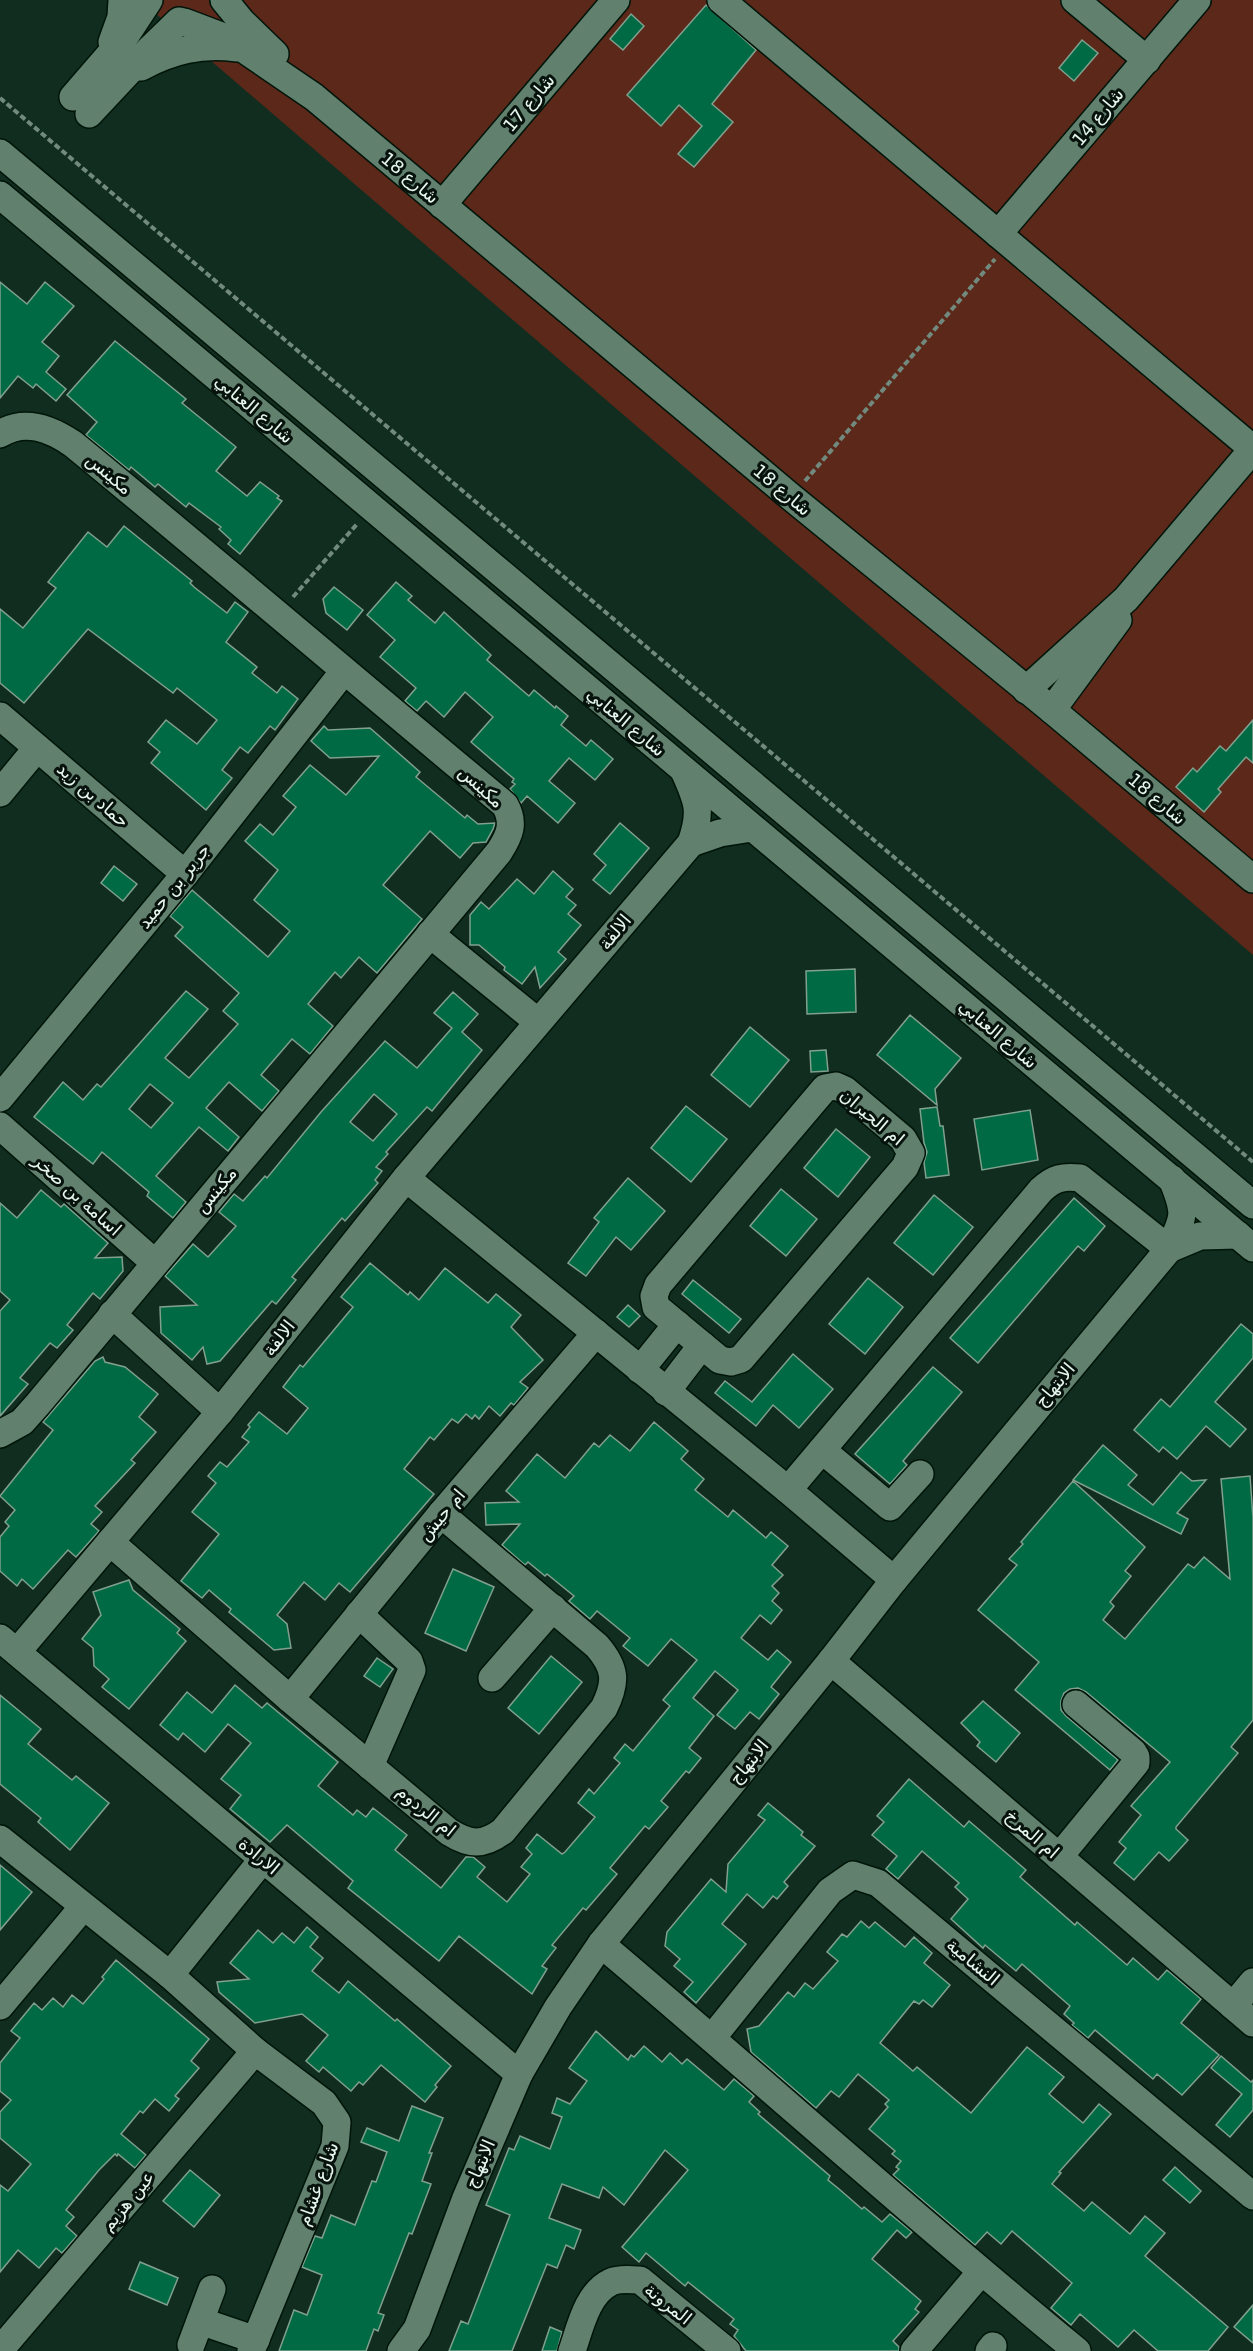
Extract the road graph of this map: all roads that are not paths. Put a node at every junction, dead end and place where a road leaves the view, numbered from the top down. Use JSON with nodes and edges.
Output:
{"nodes":[{"id":1,"x":122,"y":0,"type":"edge"},
{"id":2,"x":151,"y":0,"type":"edge"},
{"id":3,"x":217,"y":0,"type":"edge"},
{"id":4,"x":224,"y":0,"type":"edge"},
{"id":5,"x":616,"y":0,"type":"edge"},
{"id":6,"x":721,"y":0,"type":"edge"},
{"id":7,"x":1075,"y":0,"type":"edge"},
{"id":8,"x":1197,"y":0,"type":"edge"},
{"id":9,"x":181,"y":21,"type":"junction"},
{"id":10,"x":247,"y":50,"type":"junction"},
{"id":11,"x":1147,"y":60,"type":"junction"},
{"id":12,"x":116,"y":66,"type":"junction"},
{"id":13,"x":314,"y":97,"type":"junction"},
{"id":14,"x":81,"y":106,"type":"dead end"},
{"id":15,"x":0,"y":153,"type":"edge"},
{"id":16,"x":0,"y":195,"type":"edge"},
{"id":17,"x":442,"y":205,"type":"junction"},
{"id":18,"x":0,"y":222,"type":"edge"},
{"id":19,"x":32,"y":222,"type":"junction"},
{"id":20,"x":1003,"y":238,"type":"junction"},
{"id":21,"x":0,"y":434,"type":"edge"},
{"id":22,"x":1253,"y":449,"type":"edge"},
{"id":23,"x":1126,"y":599,"type":"junction"},
{"id":24,"x":344,"y":672,"type":"junction"},
{"id":25,"x":1026,"y":690,"type":"junction"},
{"id":26,"x":1052,"y":710,"type":"junction"},
{"id":27,"x":0,"y":716,"type":"edge"},
{"id":28,"x":37,"y":748,"type":"junction"},
{"id":29,"x":684,"y":770,"type":"junction"},
{"id":30,"x":0,"y":793,"type":"edge"},
{"id":31,"x":752,"y":828,"type":"junction"},
{"id":32,"x":691,"y":843,"type":"junction"},
{"id":33,"x":185,"y":874,"type":"junction"},
{"id":34,"x":1253,"y":879,"type":"edge"},
{"id":35,"x":430,"y":934,"type":"junction"},
{"id":36,"x":538,"y":1022,"type":"junction"},
{"id":37,"x":0,"y":1098,"type":"edge"},
{"id":38,"x":0,"y":1126,"type":"edge"},
{"id":39,"x":406,"y":1178,"type":"junction"},
{"id":40,"x":1172,"y":1179,"type":"junction"},
{"id":41,"x":1253,"y":1205,"type":"edge"},
{"id":42,"x":1246,"y":1241,"type":"edge"},
{"id":43,"x":1169,"y":1249,"type":"junction"},
{"id":44,"x":155,"y":1263,"type":"junction"},
{"id":45,"x":112,"y":1314,"type":"junction"},
{"id":46,"x":677,"y":1324,"type":"junction"},
{"id":47,"x":596,"y":1333,"type":"junction"},
{"id":48,"x":702,"y":1345,"type":"junction"},
{"id":49,"x":640,"y":1370,"type":"junction"},
{"id":50,"x":666,"y":1392,"type":"junction"},
{"id":51,"x":220,"y":1412,"type":"junction"},
{"id":52,"x":0,"y":1434,"type":"edge"},
{"id":53,"x":822,"y":1450,"type":"junction"},
{"id":54,"x":920,"y":1474,"type":"dead end"},
{"id":55,"x":788,"y":1490,"type":"junction"},
{"id":56,"x":441,"y":1514,"type":"junction"},
{"id":57,"x":110,"y":1542,"type":"junction"},
{"id":58,"x":894,"y":1580,"type":"junction"},
{"id":59,"x":552,"y":1608,"type":"junction"},
{"id":60,"x":360,"y":1614,"type":"junction"},
{"id":61,"x":9,"y":1645,"type":"edge"},
{"id":62,"x":831,"y":1661,"type":"junction"},
{"id":63,"x":492,"y":1678,"type":"dead end"},
{"id":64,"x":290,"y":1699,"type":"junction"},
{"id":65,"x":1076,"y":1704,"type":"dead end"},
{"id":66,"x":370,"y":1766,"type":"junction"},
{"id":67,"x":0,"y":1839,"type":"edge"},
{"id":68,"x":1059,"y":1857,"type":"junction"},
{"id":69,"x":263,"y":1859,"type":"junction"},
{"id":70,"x":83,"y":1907,"type":"junction"},
{"id":71,"x":601,"y":1944,"type":"junction"},
{"id":72,"x":170,"y":1975,"type":"junction"},
{"id":73,"x":1253,"y":1982,"type":"edge"},
{"id":74,"x":0,"y":2006,"type":"edge"},
{"id":75,"x":1243,"y":2015,"type":"edge"},
{"id":76,"x":712,"y":2038,"type":"junction"},
{"id":77,"x":255,"y":2051,"type":"junction"},
{"id":78,"x":519,"y":2074,"type":"junction"},
{"id":79,"x":1253,"y":2196,"type":"edge"},
{"id":80,"x":981,"y":2272,"type":"junction"},
{"id":81,"x":212,"y":2289,"type":"dead end"},
{"id":82,"x":416,"y":2340,"type":"edge"},
{"id":83,"x":254,"y":2345,"type":"edge"},
{"id":84,"x":0,"y":2350,"type":"edge"},
{"id":85,"x":401,"y":2351,"type":"edge"},
{"id":86,"x":572,"y":2351,"type":"edge"},
{"id":87,"x":727,"y":2351,"type":"edge"},
{"id":88,"x":914,"y":2351,"type":"edge"},
{"id":89,"x":1077,"y":2351,"type":"edge"}],
"edges":[{"from":1,"to":12,"type":"street"},
{"from":2,"to":9,"type":"street","name":"شارع 18"},
{"from":2,"to":12,"type":"street"},
{"from":3,"to":9,"type":"street"},
{"from":4,"to":13,"type":"street","name":"شارع 18"},
{"from":5,"to":17,"type":"street","name":"شارع 17"},
{"from":6,"to":20,"type":"street"},
{"from":7,"to":11,"type":"street"},
{"from":8,"to":11,"type":"street","name":"شارع 14"},
{"from":9,"to":10,"type":"street","name":"شارع 18"},
{"from":9,"to":12,"type":"street"},
{"from":10,"to":12,"type":"street"},
{"from":10,"to":13,"type":"street","name":"شارع 18"},
{"from":11,"to":20,"type":"street","name":"شارع 14"},
{"from":12,"to":14,"type":"street"},
{"from":13,"to":17,"type":"street","name":"شارع 18"},
{"from":15,"to":41,"type":"street","name":"شارع العنابي"},
{"from":16,"to":19,"type":"street","name":"شارع العنابي"},
{"from":17,"to":25,"type":"street","name":"شارع 18"},
{"from":18,"to":19,"type":"street"},
{"from":19,"to":29,"type":"street","name":"شارع العنابي"},
{"from":20,"to":22,"type":"street"},
{"from":21,"to":24,"type":"street","name":"مكينس"},
{"from":22,"to":23,"type":"street"},
{"from":23,"to":25,"type":"street"},
{"from":23,"to":26,"type":"street"},
{"from":24,"to":33,"type":"street","name":"جرير بن حميد"},
{"from":24,"to":35,"type":"street","name":"مكينس"},
{"from":25,"to":26,"type":"street","name":"شارع 18"},
{"from":26,"to":34,"type":"street","name":"شارع 18"},
{"from":27,"to":28,"type":"street","name":"حماد بن زيد"},
{"from":28,"to":30,"type":"street"},
{"from":28,"to":33,"type":"street","name":"حماد بن زيد"},
{"from":29,"to":31,"type":"street","name":"شارع العنابي"},
{"from":29,"to":32,"type":"street","name":"الالفة"},
{"from":31,"to":32,"type":"street","name":"الالفة"},
{"from":31,"to":40,"type":"street","name":"شارع العنابي"},
{"from":32,"to":36,"type":"street","name":"الالفة"},
{"from":33,"to":37,"type":"street","name":"جرير بن حميد"},
{"from":35,"to":36,"type":"street"},
{"from":35,"to":44,"type":"street","name":"مكينس"},
{"from":36,"to":39,"type":"street","name":"الالفة"},
{"from":38,"to":44,"type":"street","name":"اسامة بن صخر"},
{"from":39,"to":47,"type":"street"},
{"from":39,"to":51,"type":"street","name":"الالفة"},
{"from":40,"to":42,"type":"street","name":"شارع العنابي"},
{"from":40,"to":43,"type":"street","name":"الابتهاج"},
{"from":42,"to":43,"type":"street","name":"الابتهاج"},
{"from":43,"to":53,"type":"street"},
{"from":43,"to":58,"type":"street","name":"الابتهاج"},
{"from":44,"to":45,"type":"street","name":"مكينس"},
{"from":45,"to":51,"type":"street"},
{"from":45,"to":52,"type":"street","name":"مكينس"},
{"from":46,"to":48,"type":"street","name":"ام الحيران"},
{"from":46,"to":48,"type":"street","name":"ام الحيران"},
{"from":46,"to":49,"type":"street"},
{"from":47,"to":49,"type":"street"},
{"from":47,"to":56,"type":"street","name":"ام حيش"},
{"from":48,"to":50,"type":"street"},
{"from":49,"to":50,"type":"street"},
{"from":50,"to":55,"type":"street"},
{"from":51,"to":57,"type":"street","name":"الالفة"},
{"from":53,"to":54,"type":"street"},
{"from":53,"to":55,"type":"street"},
{"from":55,"to":58,"type":"street"},
{"from":56,"to":59,"type":"street","name":"ام الردوم"},
{"from":56,"to":60,"type":"street","name":"ام حيش"},
{"from":57,"to":61,"type":"street","name":"الالفة"},
{"from":57,"to":64,"type":"street","name":"ام الردوم"},
{"from":58,"to":62,"type":"street","name":"الابتهاج"},
{"from":59,"to":63,"type":"street"},
{"from":59,"to":66,"type":"street","name":"ام الردوم"},
{"from":60,"to":64,"type":"street","name":"ام حيش"},
{"from":60,"to":66,"type":"street"},
{"from":61,"to":69,"type":"street","name":"الارادة"},
{"from":62,"to":68,"type":"street","name":"ام المرخ"},
{"from":62,"to":71,"type":"street","name":"الابتهاج"},
{"from":64,"to":66,"type":"street","name":"ام الردوم"},
{"from":65,"to":68,"type":"street"},
{"from":67,"to":70,"type":"street","name":"شارع غشام"},
{"from":68,"to":75,"type":"street","name":"ام المرخ"},
{"from":69,"to":72,"type":"street"},
{"from":69,"to":78,"type":"street","name":"الارادة"},
{"from":70,"to":72,"type":"street","name":"شارع غشام"},
{"from":70,"to":74,"type":"street"},
{"from":71,"to":76,"type":"street"},
{"from":71,"to":78,"type":"street","name":"الابتهاج"},
{"from":72,"to":77,"type":"street","name":"شارع غشام"},
{"from":73,"to":75,"type":"street","name":"ام المرخ"},
{"from":76,"to":79,"type":"street","name":"النشامية"},
{"from":76,"to":80,"type":"street"},
{"from":77,"to":83,"type":"street","name":"شارع غشام"},
{"from":77,"to":84,"type":"street","name":"عين هزيم"},
{"from":78,"to":82,"type":"street","name":"الابتهاج"},
{"from":80,"to":88,"type":"street"},
{"from":80,"to":89,"type":"street"},
{"from":81,"to":83,"type":"street"},
{"from":82,"to":85,"type":"street","name":"الابتهاج"},
{"from":86,"to":87,"type":"street","name":"المرونة"}]}
